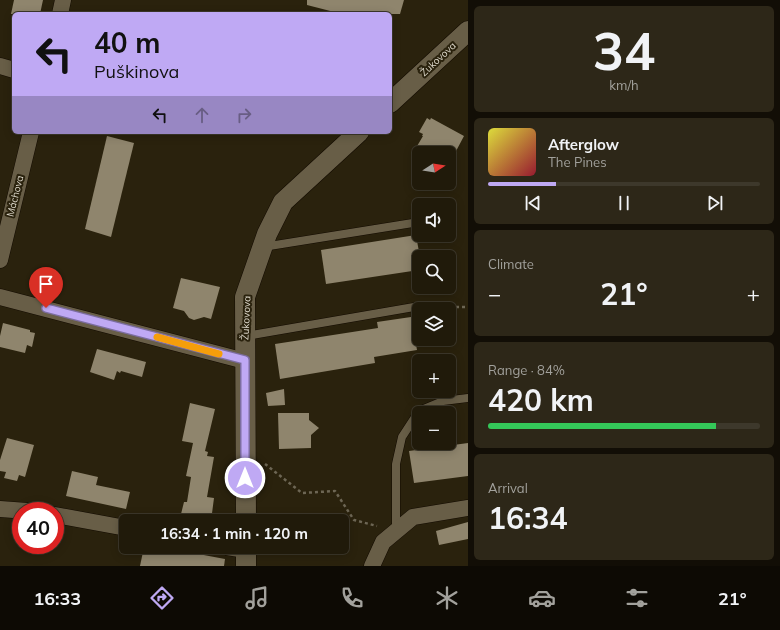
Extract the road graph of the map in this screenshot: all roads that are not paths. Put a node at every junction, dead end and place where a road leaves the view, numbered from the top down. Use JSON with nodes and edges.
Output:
{"nodes":[{"id":1,"x":63,"y":0,"type":"edge"},
{"id":2,"x":60,"y":12,"type":"edge"},
{"id":3,"x":468,"y":31,"type":"edge"},
{"id":4,"x":0,"y":66,"type":"edge"},
{"id":5,"x":12,"y":69,"type":"edge"},
{"id":6,"x":392,"y":101,"type":"edge"},
{"id":7,"x":31,"y":134,"type":"edge"},
{"id":8,"x":357,"y":134,"type":"edge"},
{"id":9,"x":412,"y":223,"type":"edge"},
{"id":10,"x":262,"y":248,"type":"junction"},
{"id":11,"x":0,"y":260,"type":"edge"},
{"id":12,"x":0,"y":296,"type":"edge"},
{"id":13,"x":412,"y":307,"type":"edge"},
{"id":14,"x":245,"y":336,"type":"junction"},
{"id":15,"x":245,"y":360,"type":"junction"},
{"id":16,"x":468,"y":398,"type":"edge"},
{"id":17,"x":468,"y":508,"type":"edge"},
{"id":18,"x":0,"y":509,"type":"edge"},
{"id":19,"x":12,"y":510,"type":"edge"},
{"id":20,"x":246,"y":514,"type":"edge"},
{"id":21,"x":64,"y":517,"type":"edge"},
{"id":22,"x":119,"y":527,"type":"edge"},
{"id":23,"x":396,"y":531,"type":"junction"},
{"id":24,"x":372,"y":566,"type":"edge"}],
"edges":[{"from":1,"to":2,"type":"street"},
{"from":3,"to":6,"type":"street","name":"Žukovova"},
{"from":4,"to":5,"type":"street"},
{"from":7,"to":11,"type":"street","name":"Máchova"},
{"from":8,"to":10,"type":"street","name":"Žukovova"},
{"from":9,"to":10,"type":"lane"},
{"from":10,"to":14,"type":"street","name":"Žukovova"},
{"from":12,"to":15,"type":"street"},
{"from":13,"to":14,"type":"lane"},
{"from":14,"to":15,"type":"street","name":"Žukovova"},
{"from":15,"to":20,"type":"street","name":"Žukovova"},
{"from":16,"to":23,"type":"lane"},
{"from":17,"to":23,"type":"street"},
{"from":18,"to":19,"type":"street"},
{"from":21,"to":22,"type":"street"},
{"from":23,"to":24,"type":"street"}]}
